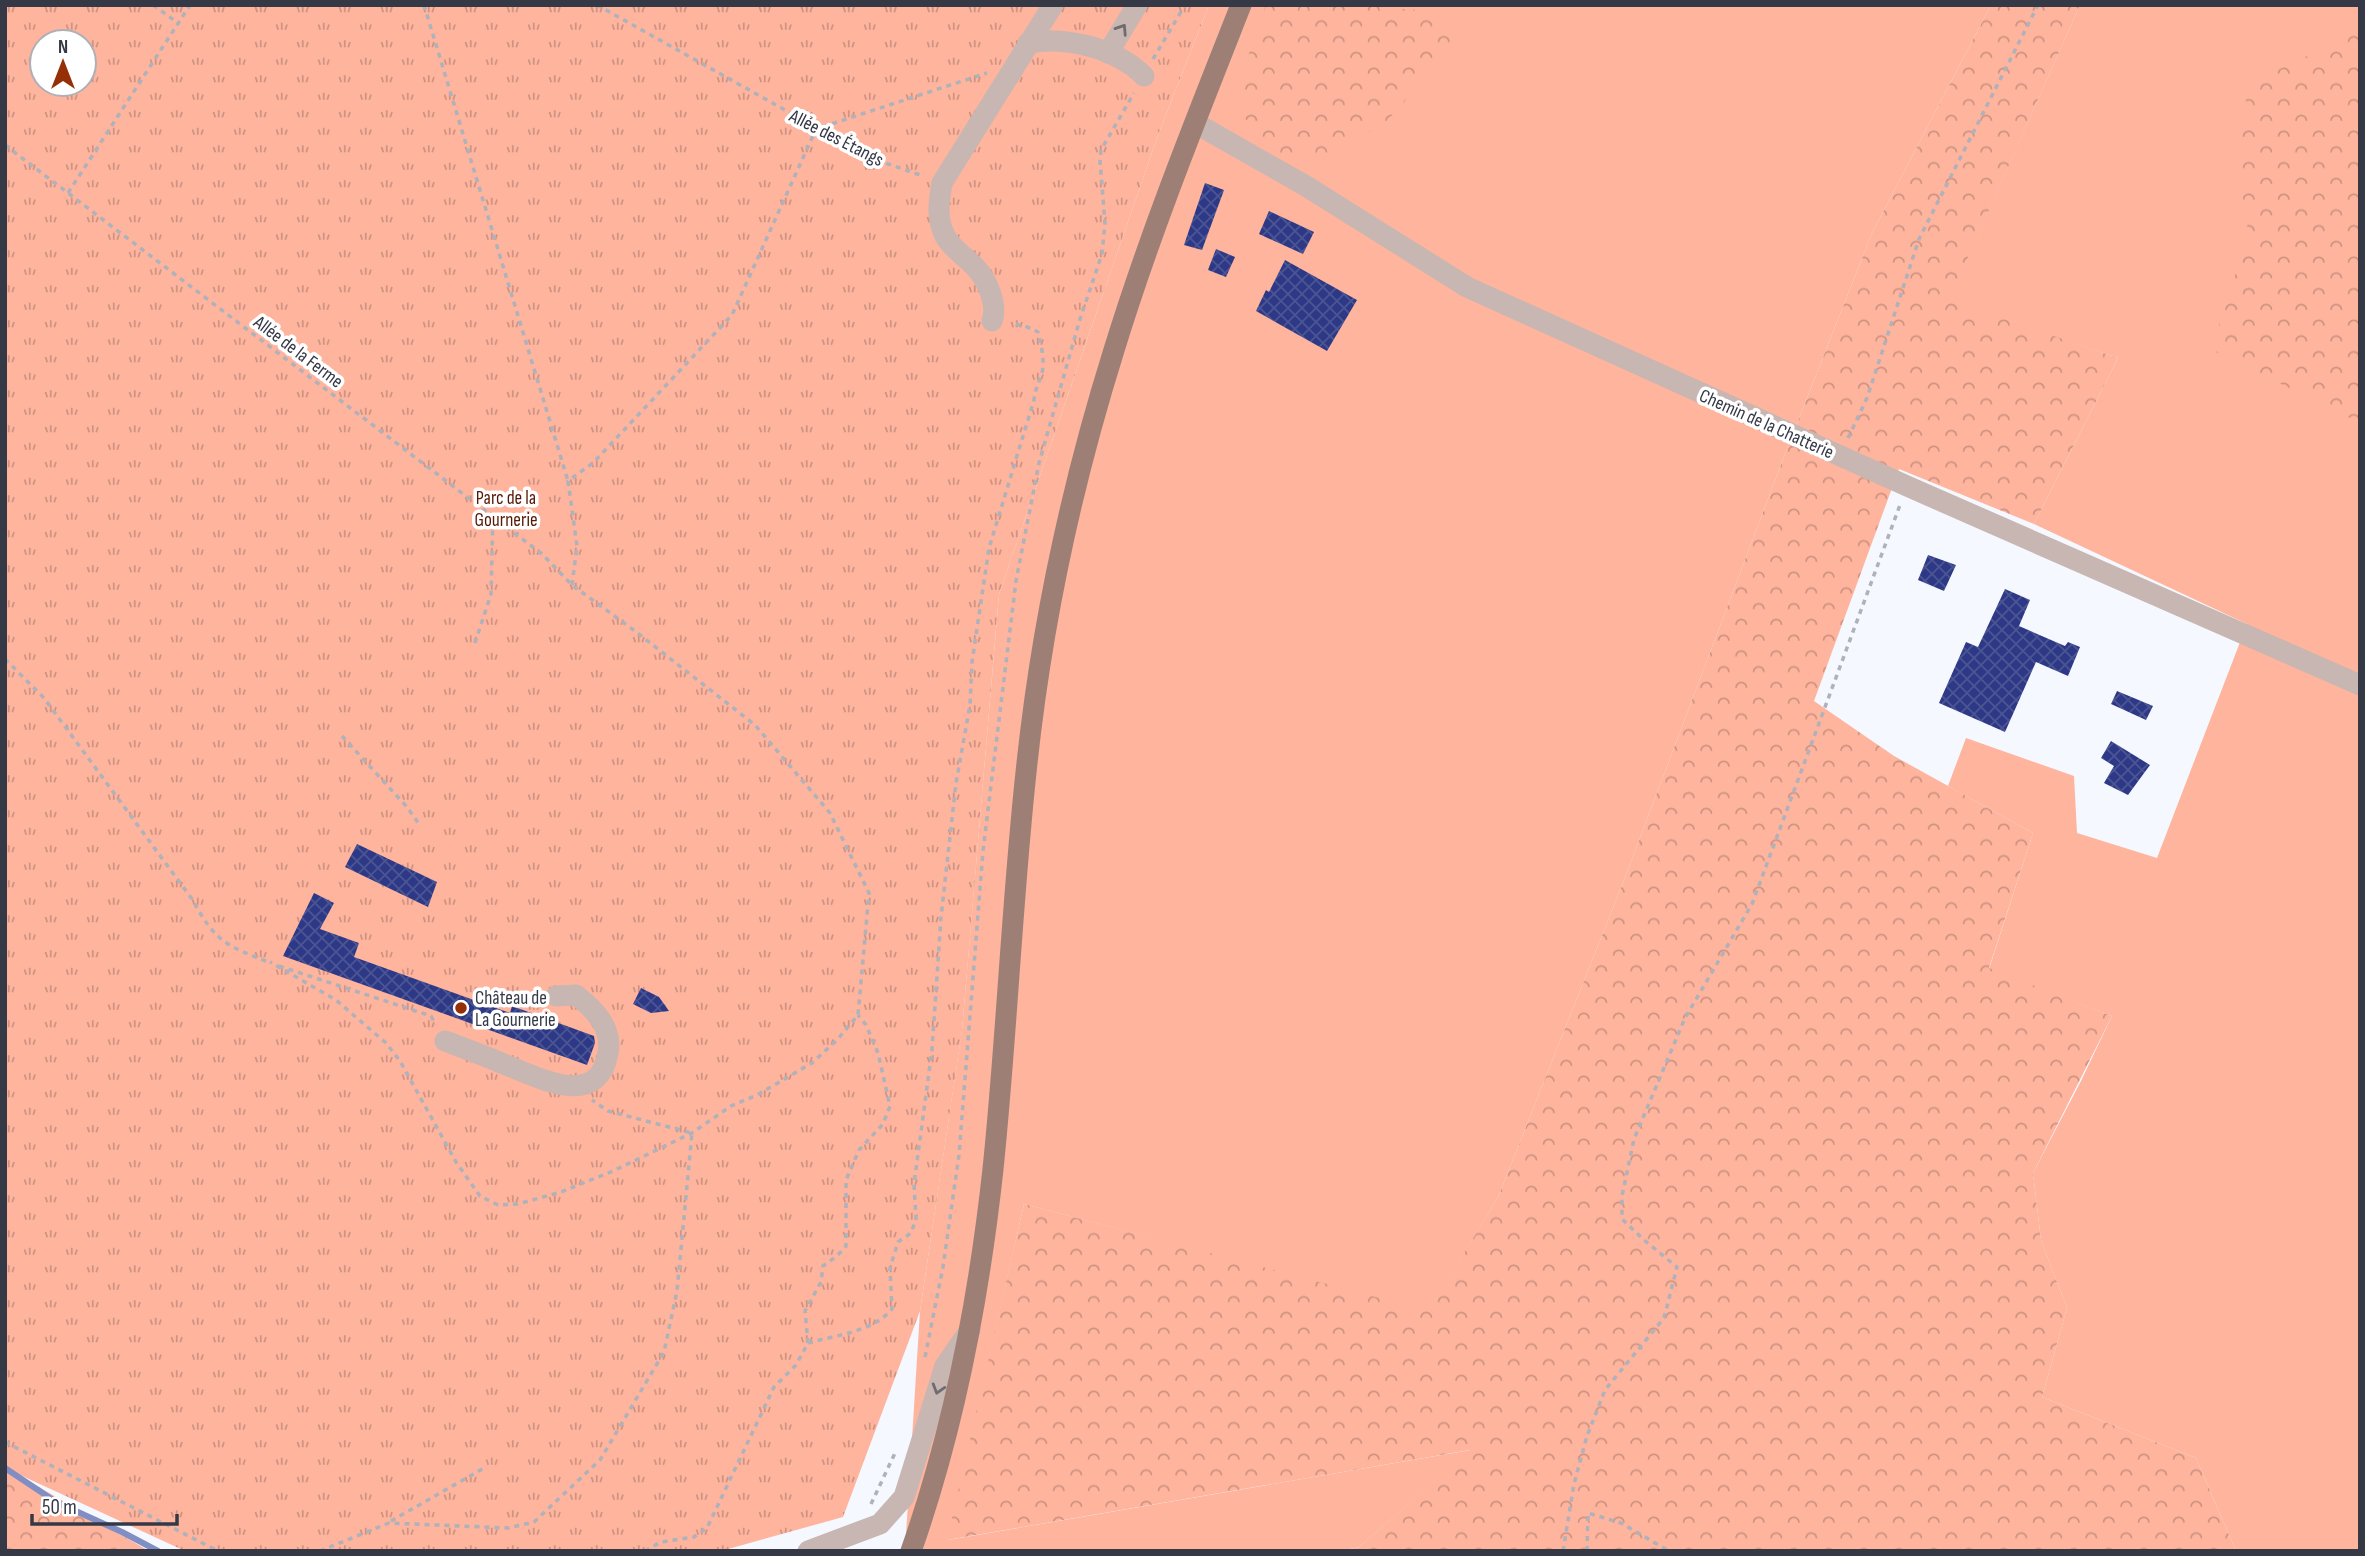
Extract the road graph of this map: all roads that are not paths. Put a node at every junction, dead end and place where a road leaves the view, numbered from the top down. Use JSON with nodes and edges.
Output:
{"nodes":[{"id":1,"x":1053,"y":5,"type":"edge"},
{"id":2,"x":1137,"y":5,"type":"edge"},
{"id":3,"x":1241,"y":5,"type":"edge"},
{"id":4,"x":1028,"y":43,"type":"junction"},
{"id":5,"x":1108,"y":53,"type":"junction"},
{"id":6,"x":1144,"y":76,"type":"road end"},
{"id":7,"x":1195,"y":123,"type":"junction"},
{"id":8,"x":992,"y":321,"type":"road end"},
{"id":9,"x":2360,"y":685,"type":"edge"},
{"id":10,"x":556,"y":996,"type":"dead end"},
{"id":11,"x":445,"y":1041,"type":"road end"},
{"id":12,"x":970,"y":1330,"type":"junction"},
{"id":13,"x":808,"y":1551,"type":"edge"},
{"id":14,"x":911,"y":1551,"type":"edge"}],
"edges":[{"from":1,"to":4,"type":"street"},
{"from":5,"to":2,"type":"street","one_way":true},
{"from":3,"to":7,"type":"main road"},
{"from":4,"to":5,"type":"street"},
{"from":4,"to":8,"type":"street"},
{"from":5,"to":6,"type":"street"},
{"from":7,"to":9,"type":"street","name":"Chemin de la Chatterie"},
{"from":7,"to":12,"type":"main road"},
{"from":10,"to":11,"type":"street"},
{"from":12,"to":13,"type":"street","one_way":true},
{"from":12,"to":14,"type":"main road"}]}
